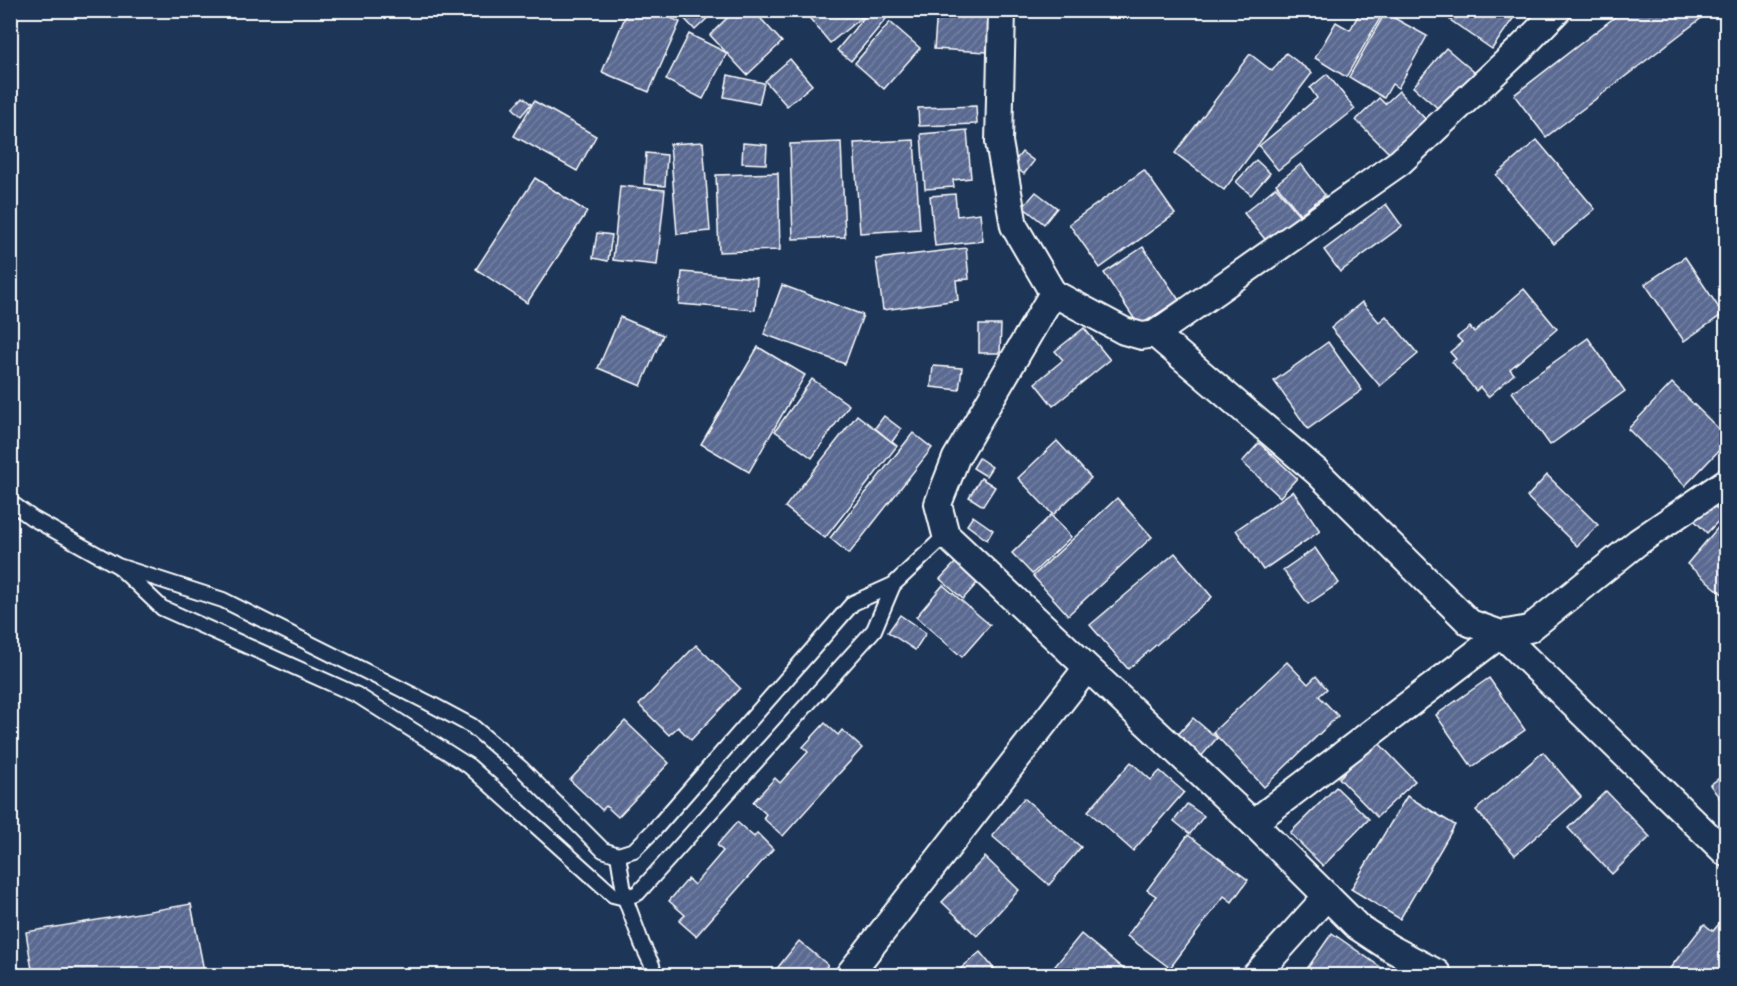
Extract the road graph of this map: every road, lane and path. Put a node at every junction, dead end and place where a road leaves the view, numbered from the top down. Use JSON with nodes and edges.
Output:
{"nodes":[{"id":1,"x":1002,"y":10,"type":"edge"},
{"id":2,"x":1558,"y":10,"type":"edge"},
{"id":3,"x":1053,"y":293,"type":"junction"},
{"id":4,"x":1155,"y":334,"type":"junction"},
{"id":5,"x":1726,"y":482,"type":"edge"},
{"id":6,"x":10,"y":502,"type":"edge"},
{"id":7,"x":946,"y":535,"type":"junction"},
{"id":8,"x":118,"y":566,"type":"junction"},
{"id":9,"x":893,"y":585,"type":"junction"},
{"id":10,"x":1501,"y":634,"type":"junction"},
{"id":11,"x":1086,"y":668,"type":"junction"},
{"id":12,"x":1253,"y":823,"type":"junction"},
{"id":13,"x":1726,"y":853,"type":"edge"},
{"id":14,"x":618,"y":855,"type":"junction"},
{"id":15,"x":1327,"y":896,"type":"junction"},
{"id":16,"x":625,"y":898,"type":"junction"},
{"id":17,"x":654,"y":975,"type":"edge"},
{"id":18,"x":848,"y":975,"type":"edge"},
{"id":19,"x":1255,"y":975,"type":"edge"},
{"id":20,"x":1439,"y":975,"type":"edge"}],
"edges":[{"from":1,"to":3,"type":"street"},
{"from":2,"to":4,"type":"street"},
{"from":3,"to":4,"type":"street"},
{"from":3,"to":7,"type":"street"},
{"from":4,"to":10,"type":"street"},
{"from":5,"to":10,"type":"street"},
{"from":6,"to":8,"type":"lane"},
{"from":7,"to":9,"type":"lane"},
{"from":7,"to":11,"type":"street"},
{"from":8,"to":14,"type":"lane"},
{"from":8,"to":16,"type":"lane"},
{"from":9,"to":14,"type":"lane"},
{"from":9,"to":16,"type":"lane"},
{"from":10,"to":12,"type":"street"},
{"from":10,"to":13,"type":"street"},
{"from":11,"to":12,"type":"street"},
{"from":11,"to":18,"type":"street"},
{"from":12,"to":15,"type":"street"},
{"from":14,"to":16,"type":"lane"},
{"from":15,"to":19,"type":"street"},
{"from":15,"to":20,"type":"street"},
{"from":16,"to":17,"type":"lane"}]}
